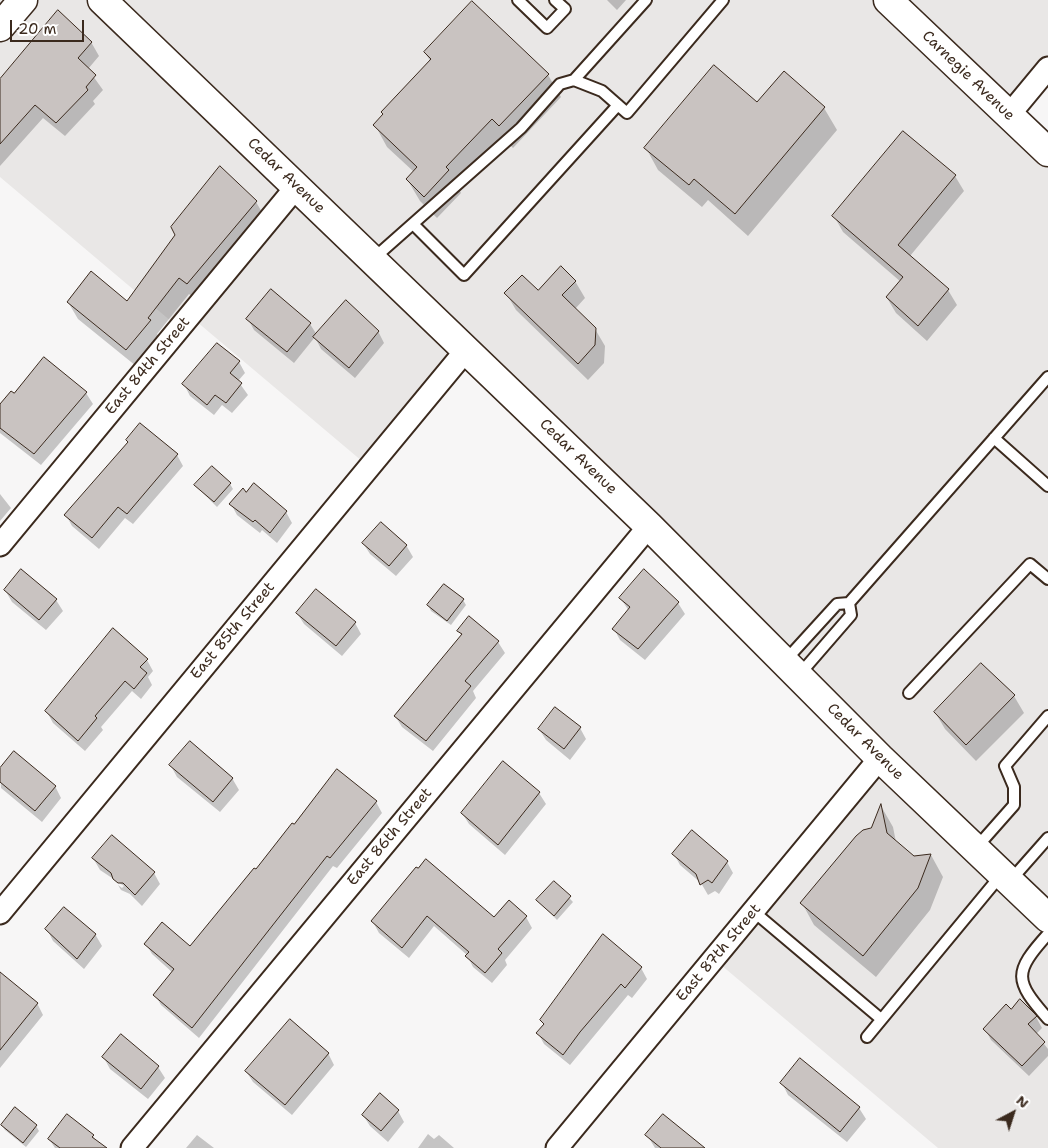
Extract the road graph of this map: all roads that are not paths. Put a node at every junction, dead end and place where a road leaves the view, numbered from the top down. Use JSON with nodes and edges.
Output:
{"nodes":[{"id":1,"x":23,"y":0,"type":"edge"},
{"id":2,"x":102,"y":0,"type":"edge"},
{"id":3,"x":518,"y":0,"type":"edge"},
{"id":4,"x":555,"y":0,"type":"edge"},
{"id":5,"x":646,"y":0,"type":"edge"},
{"id":6,"x":722,"y":0,"type":"edge"},
{"id":7,"x":888,"y":0,"type":"edge"},
{"id":8,"x":0,"y":27,"type":"edge"},
{"id":9,"x":1048,"y":68,"type":"edge"},
{"id":10,"x":574,"y":80,"type":"junction"},
{"id":11,"x":618,"y":105,"type":"junction"},
{"id":12,"x":1009,"y":115,"type":"junction"},
{"id":13,"x":1048,"y":152,"type":"edge"},
{"id":14,"x":297,"y":186,"type":"junction"},
{"id":15,"x":414,"y":225,"type":"junction"},
{"id":16,"x":373,"y":259,"type":"junction"},
{"id":17,"x":466,"y":349,"type":"junction"},
{"id":18,"x":1046,"y":382,"type":"edge"},
{"id":19,"x":994,"y":438,"type":"junction"},
{"id":20,"x":1048,"y":486,"type":"edge"},
{"id":21,"x":649,"y":526,"type":"junction"},
{"id":22,"x":0,"y":546,"type":"edge"},
{"id":23,"x":1048,"y":579,"type":"edge"},
{"id":24,"x":849,"y":603,"type":"junction"},
{"id":25,"x":792,"y":668,"type":"junction"},
{"id":26,"x":909,"y":693,"type":"dead end"},
{"id":27,"x":1048,"y":716,"type":"edge"},
{"id":28,"x":880,"y":758,"type":"junction"},
{"id":29,"x":1048,"y":838,"type":"edge"},
{"id":30,"x":976,"y":849,"type":"junction"},
{"id":31,"x":1006,"y":878,"type":"junction"},
{"id":32,"x":753,"y":911,"type":"junction"},
{"id":33,"x":0,"y":913,"type":"edge"},
{"id":34,"x":1048,"y":918,"type":"edge"},
{"id":35,"x":1048,"y":934,"type":"edge"},
{"id":36,"x":882,"y":1019,"type":"junction"},
{"id":37,"x":1048,"y":1019,"type":"edge"},
{"id":38,"x":867,"y":1037,"type":"dead end"},
{"id":39,"x":132,"y":1148,"type":"edge"},
{"id":40,"x":557,"y":1148,"type":"edge"}],
"edges":[{"from":1,"to":8,"type":"street"},
{"from":2,"to":14,"type":"street","name":"Cedar Avenue"},
{"from":3,"to":4,"type":"lane"},
{"from":5,"to":10,"type":"lane"},
{"from":6,"to":11,"type":"lane"},
{"from":7,"to":12,"type":"street","name":"Carnegie Avenue"},
{"from":9,"to":12,"type":"street"},
{"from":10,"to":11,"type":"lane"},
{"from":10,"to":15,"type":"lane"},
{"from":11,"to":15,"type":"lane"},
{"from":12,"to":13,"type":"street","name":"Carnegie Avenue"},
{"from":14,"to":16,"type":"street","name":"Cedar Avenue"},
{"from":14,"to":22,"type":"street","name":"East 84th Street"},
{"from":15,"to":16,"type":"lane"},
{"from":16,"to":17,"type":"street","name":"Cedar Avenue"},
{"from":17,"to":21,"type":"street","name":"Cedar Avenue"},
{"from":17,"to":33,"type":"street","name":"East 85th Street"},
{"from":18,"to":19,"type":"lane"},
{"from":19,"to":20,"type":"lane"},
{"from":19,"to":24,"type":"lane"},
{"from":21,"to":25,"type":"street","name":"Cedar Avenue"},
{"from":21,"to":39,"type":"street","name":"East 86th Street"},
{"from":23,"to":26,"type":"lane"},
{"from":24,"to":25,"type":"lane"},
{"from":24,"to":25,"type":"lane"},
{"from":25,"to":28,"type":"street","name":"Cedar Avenue"},
{"from":27,"to":30,"type":"lane"},
{"from":28,"to":30,"type":"street","name":"Cedar Avenue"},
{"from":28,"to":32,"type":"street","name":"East 87th Street"},
{"from":29,"to":31,"type":"lane"},
{"from":30,"to":31,"type":"street","name":"Cedar Avenue"},
{"from":31,"to":34,"type":"street","name":"Cedar Avenue"},
{"from":31,"to":36,"type":"lane"},
{"from":32,"to":36,"type":"lane"},
{"from":32,"to":40,"type":"street","name":"East 87th Street"},
{"from":35,"to":37,"type":"lane"},
{"from":36,"to":38,"type":"lane"}]}
